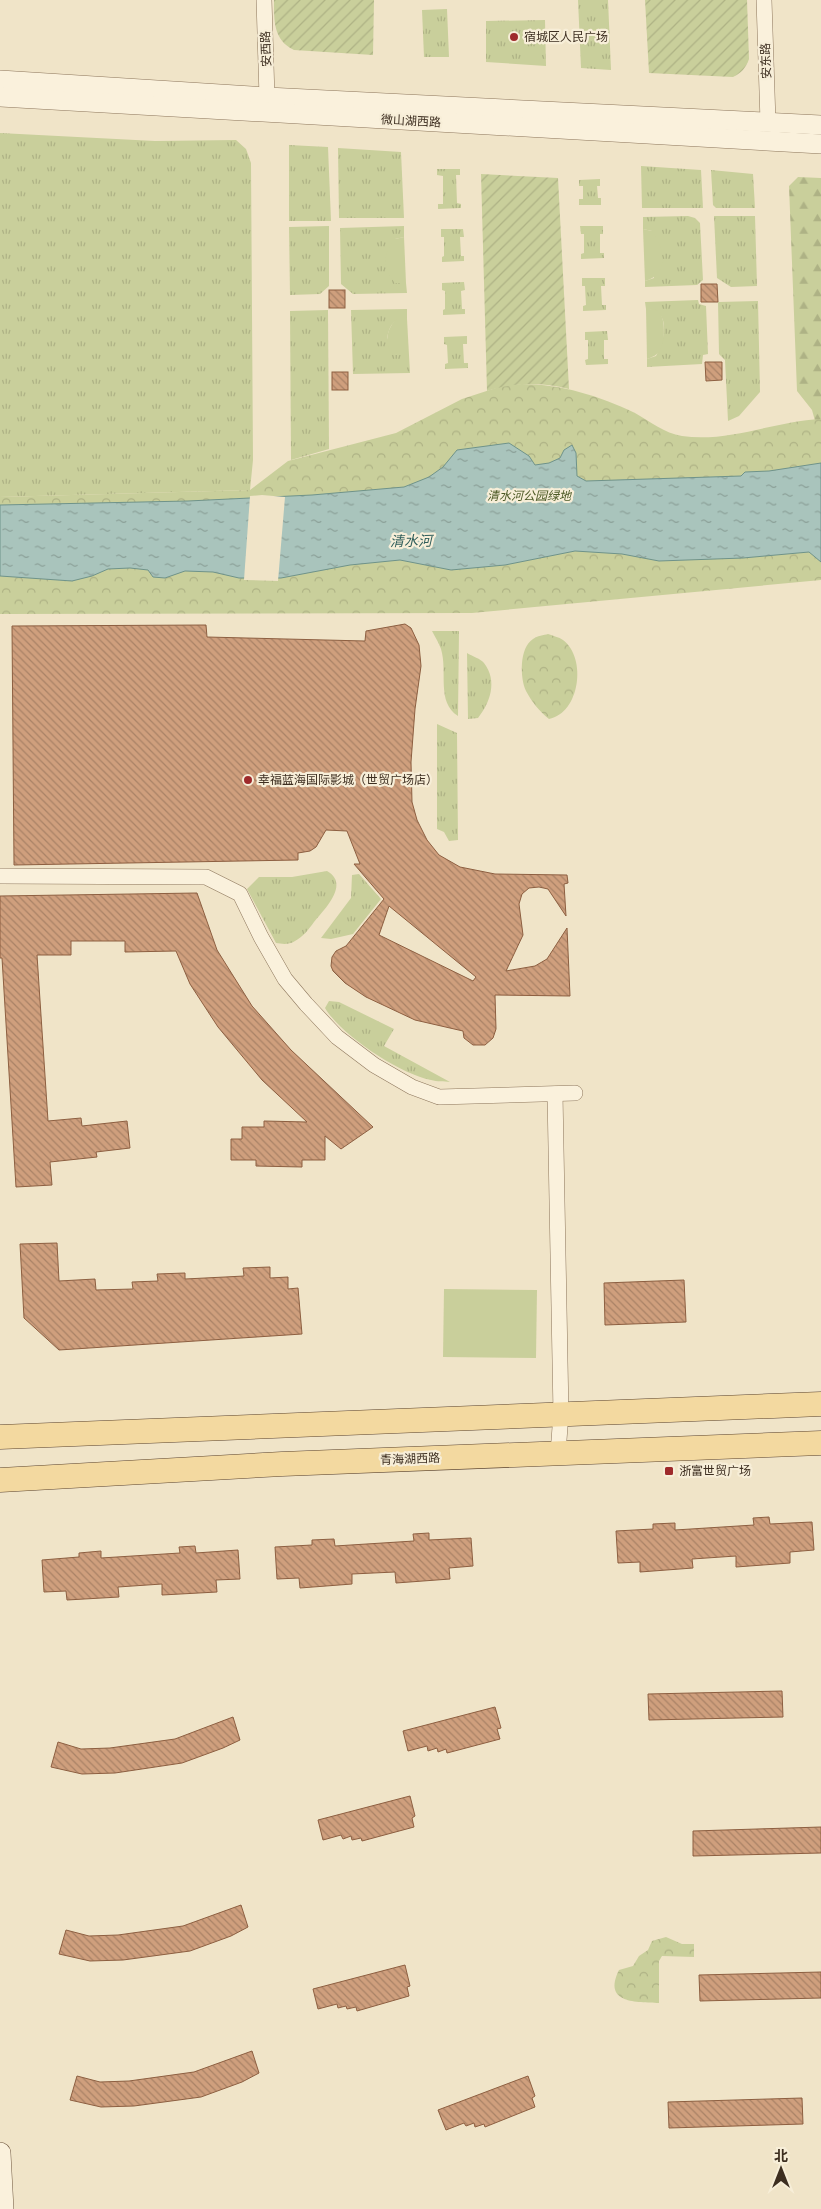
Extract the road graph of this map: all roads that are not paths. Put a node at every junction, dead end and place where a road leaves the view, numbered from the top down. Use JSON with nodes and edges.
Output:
{"nodes":[{"id":1,"x":264,"y":0,"type":"edge"},
{"id":2,"x":764,"y":0,"type":"edge"},
{"id":3,"x":0,"y":80,"type":"edge"},
{"id":4,"x":0,"y":97,"type":"edge"},
{"id":5,"x":267,"y":98,"type":"junction"},
{"id":6,"x":768,"y":122,"type":"junction"},
{"id":7,"x":821,"y":125,"type":"edge"},
{"id":8,"x":821,"y":144,"type":"edge"},
{"id":9,"x":0,"y":876,"type":"edge"},
{"id":10,"x":575,"y":1093,"type":"dead end"},
{"id":11,"x":555,"y":1094,"type":"junction"},
{"id":12,"x":821,"y":1404,"type":"edge"},
{"id":13,"x":561,"y":1414,"type":"junction"},
{"id":14,"x":0,"y":1437,"type":"edge"},
{"id":15,"x":821,"y":1443,"type":"edge"},
{"id":16,"x":558,"y":1453,"type":"junction"},
{"id":17,"x":0,"y":1480,"type":"edge"},
{"id":18,"x":0,"y":2153,"type":"edge"},
{"id":19,"x":3,"y":2209,"type":"edge"}],
"edges":[{"from":1,"to":5,"type":"street","name":"安西路"},
{"from":2,"to":6,"type":"street","name":"安东路"},
{"from":3,"to":5,"type":"street","name":"微山湖西路"},
{"from":4,"to":8,"type":"street","name":"微山湖西路"},
{"from":5,"to":6,"type":"street","name":"微山湖西路"},
{"from":6,"to":7,"type":"street","name":"微山湖西路"},
{"from":9,"to":11,"type":"street"},
{"from":10,"to":11,"type":"street"},
{"from":11,"to":13,"type":"street"},
{"from":12,"to":13,"type":"main road"},
{"from":13,"to":14,"type":"main road"},
{"from":13,"to":16,"type":"street"},
{"from":15,"to":16,"type":"main road","name":"青海湖西路"},
{"from":16,"to":17,"type":"main road","name":"青海湖西路"},
{"from":18,"to":19,"type":"main road"}]}
